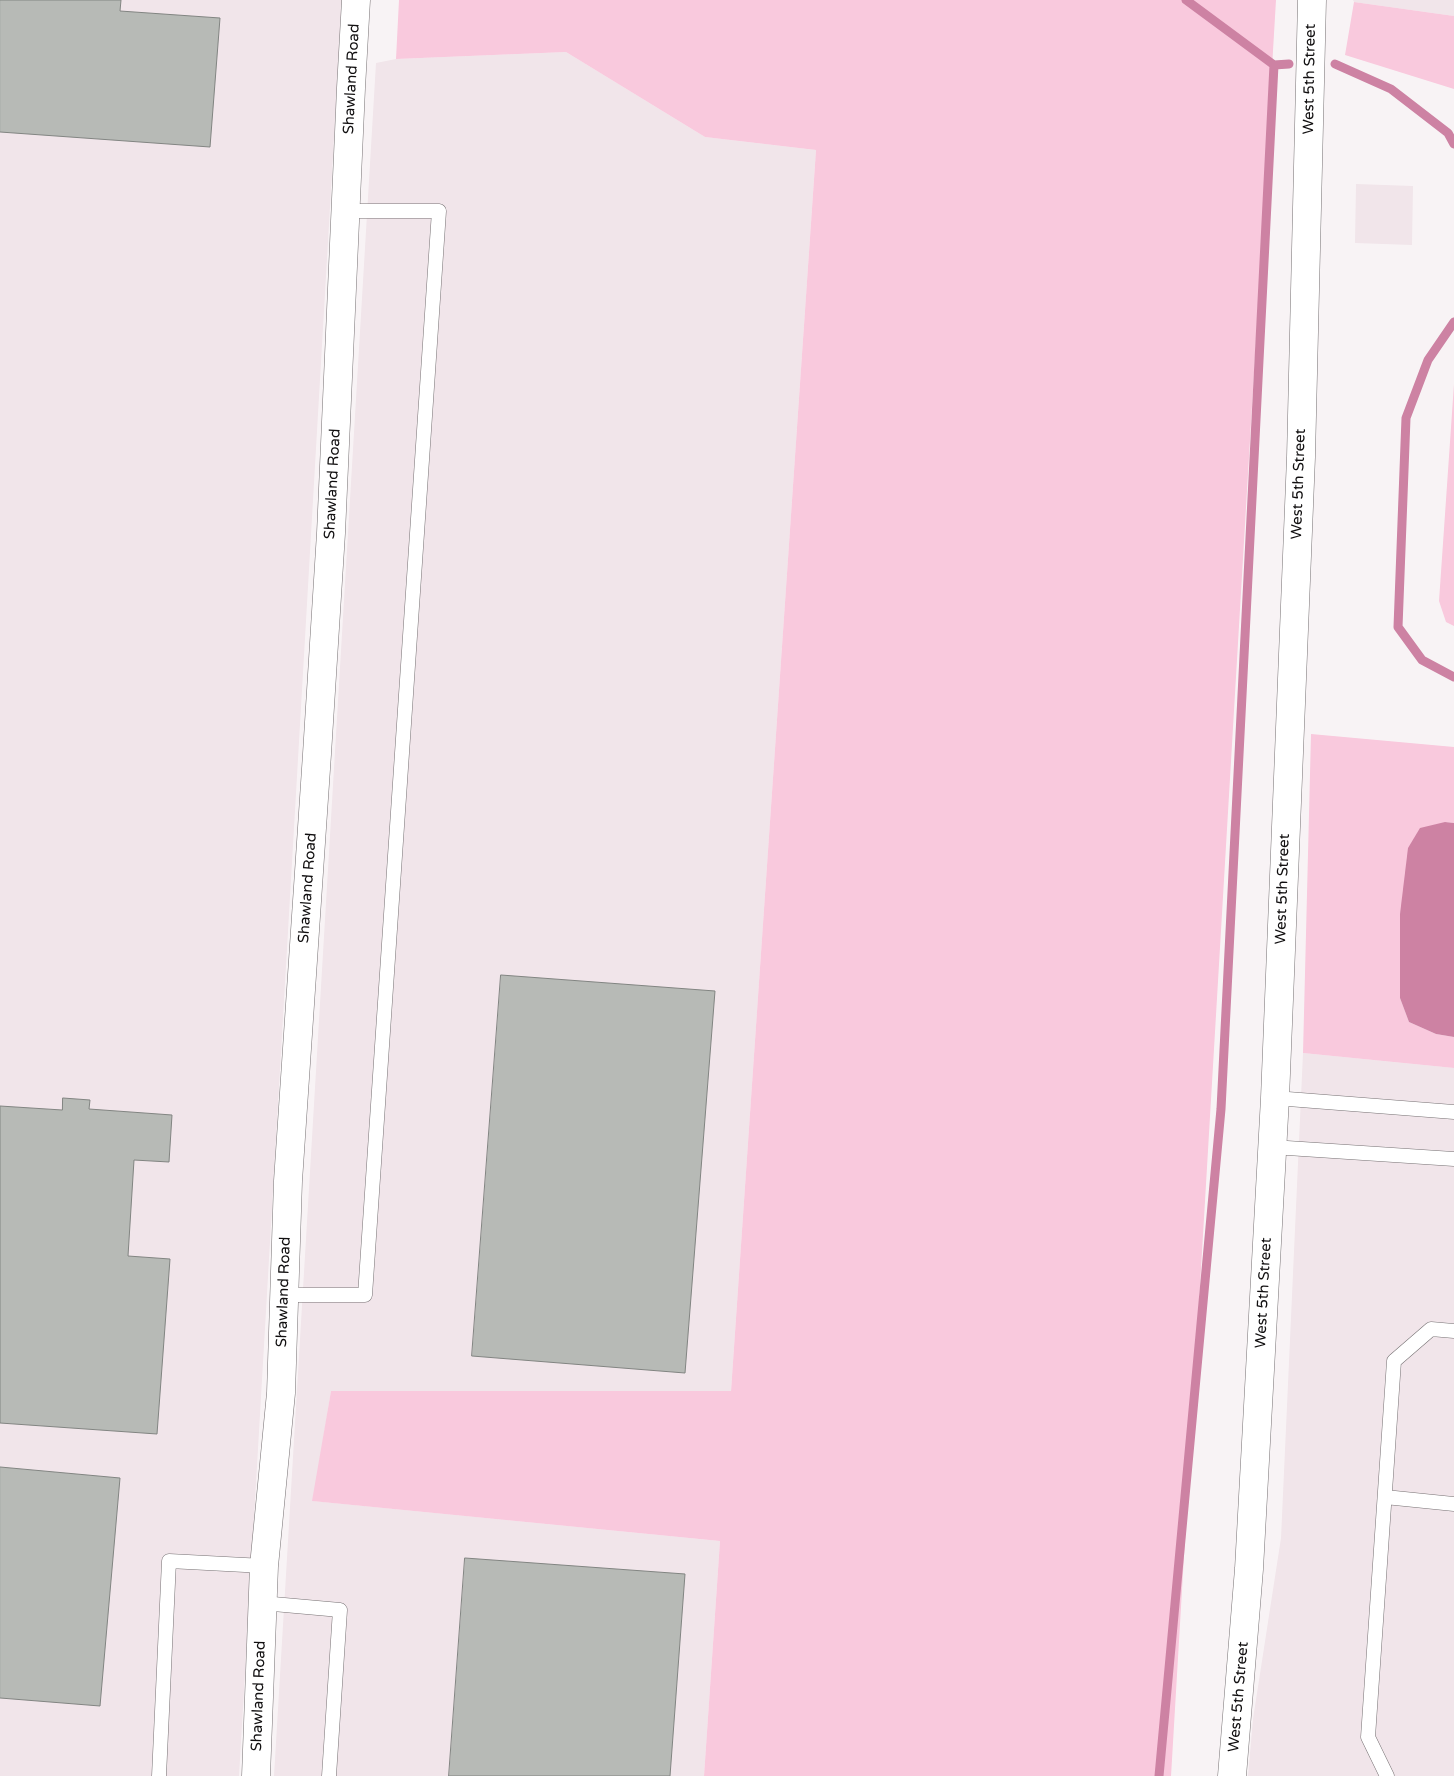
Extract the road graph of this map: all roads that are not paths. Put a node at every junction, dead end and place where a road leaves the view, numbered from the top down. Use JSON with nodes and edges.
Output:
{"nodes":[{"id":1,"x":356,"y":0,"type":"edge"},
{"id":2,"x":1312,"y":0,"type":"edge"},
{"id":3,"x":345,"y":211,"type":"junction"},
{"id":4,"x":1275,"y":1098,"type":"junction"},
{"id":5,"x":1454,"y":1112,"type":"edge"},
{"id":6,"x":1272,"y":1147,"type":"junction"},
{"id":7,"x":1454,"y":1159,"type":"edge"},
{"id":8,"x":284,"y":1295,"type":"junction"},
{"id":9,"x":1454,"y":1331,"type":"edge"},
{"id":10,"x":1385,"y":1497,"type":"junction"},
{"id":11,"x":1454,"y":1504,"type":"edge"},
{"id":12,"x":264,"y":1566,"type":"junction"},
{"id":13,"x":262,"y":1603,"type":"junction"},
{"id":14,"x":159,"y":1776,"type":"edge"},
{"id":15,"x":256,"y":1776,"type":"edge"},
{"id":16,"x":329,"y":1776,"type":"edge"},
{"id":17,"x":1232,"y":1776,"type":"edge"},
{"id":18,"x":1387,"y":1776,"type":"edge"}],
"edges":[{"from":1,"to":3,"type":"street","name":"Shawland Road"},
{"from":2,"to":4,"type":"street","name":"West 5th Street"},
{"from":3,"to":8,"type":"street","name":"Shawland Road"},
{"from":3,"to":8,"type":"lane"},
{"from":4,"to":5,"type":"lane"},
{"from":4,"to":6,"type":"street","name":"West 5th Street"},
{"from":6,"to":7,"type":"lane"},
{"from":6,"to":17,"type":"street","name":"West 5th Street"},
{"from":8,"to":12,"type":"street","name":"Shawland Road"},
{"from":9,"to":10,"type":"lane"},
{"from":10,"to":11,"type":"lane"},
{"from":10,"to":18,"type":"lane"},
{"from":12,"to":13,"type":"street","name":"Shawland Road"},
{"from":12,"to":14,"type":"lane"},
{"from":13,"to":15,"type":"street","name":"Shawland Road"},
{"from":13,"to":16,"type":"lane"}]}
